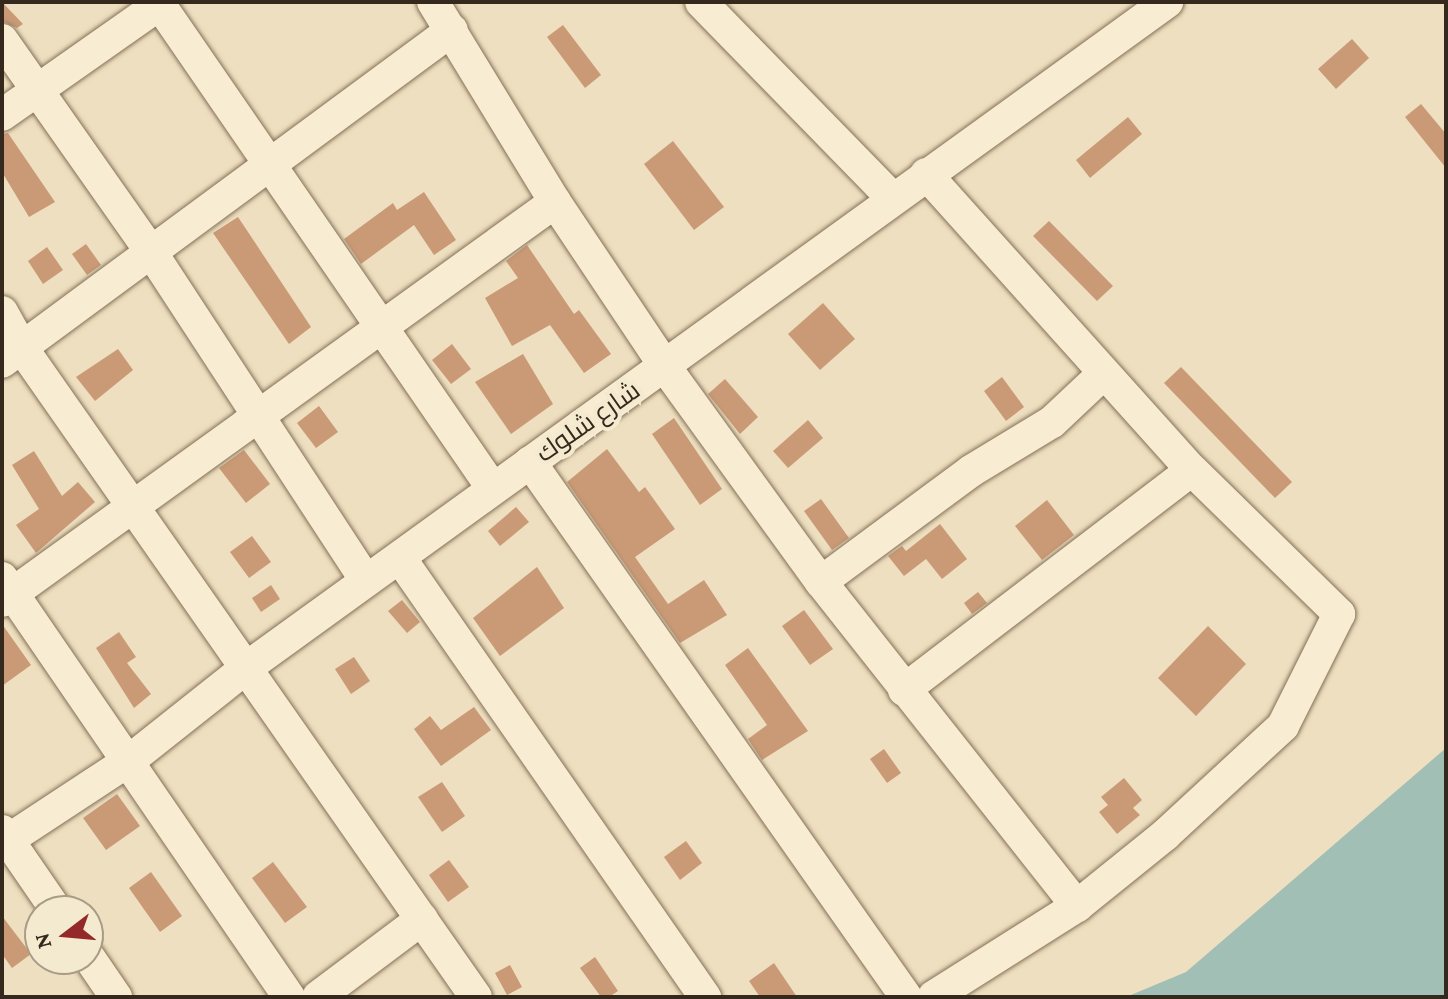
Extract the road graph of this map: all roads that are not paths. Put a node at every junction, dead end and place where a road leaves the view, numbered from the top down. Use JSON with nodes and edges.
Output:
{"nodes":[{"id":1,"x":433,"y":2,"type":"edge"},
{"id":2,"x":701,"y":2,"type":"edge"},
{"id":3,"x":160,"y":3,"type":"edge"},
{"id":4,"x":1147,"y":8,"type":"edge"},
{"id":5,"x":452,"y":30,"type":"junction"},
{"id":6,"x":2,"y":40,"type":"edge"},
{"id":7,"x":36,"y":88,"type":"junction"},
{"id":8,"x":2,"y":115,"type":"edge"},
{"id":9,"x":269,"y":162,"type":"junction"},
{"id":10,"x":926,"y":174,"type":"junction"},
{"id":11,"x":892,"y":198,"type":"junction"},
{"id":12,"x":555,"y":202,"type":"junction"},
{"id":13,"x":153,"y":255,"type":"junction"},
{"id":14,"x":2,"y":312,"type":"edge"},
{"id":15,"x":382,"y":325,"type":"junction"},
{"id":16,"x":12,"y":355,"type":"edge"},
{"id":17,"x":666,"y":368,"type":"junction"},
{"id":18,"x":1104,"y":373,"type":"junction"},
{"id":19,"x":258,"y":418,"type":"junction"},
{"id":20,"x":530,"y":462,"type":"junction"},
{"id":21,"x":1192,"y":470,"type":"junction"},
{"id":22,"x":493,"y":489,"type":"junction"},
{"id":23,"x":136,"y":506,"type":"junction"},
{"id":24,"x":400,"y":558,"type":"junction"},
{"id":25,"x":366,"y":581,"type":"junction"},
{"id":26,"x":821,"y":582,"type":"junction"},
{"id":27,"x":5,"y":591,"type":"edge"},
{"id":28,"x":246,"y":668,"type":"junction"},
{"id":29,"x":904,"y":690,"type":"junction"},
{"id":30,"x":130,"y":760,"type":"junction"},
{"id":31,"x":4,"y":838,"type":"edge"},
{"id":32,"x":45,"y":895,"type":"edge"},
{"id":33,"x":1077,"y":906,"type":"junction"},
{"id":34,"x":422,"y":919,"type":"junction"},
{"id":35,"x":101,"y":975,"type":"edge"},
{"id":36,"x":116,"y":997,"type":"edge"},
{"id":37,"x":289,"y":997,"type":"edge"},
{"id":38,"x":318,"y":997,"type":"edge"},
{"id":39,"x":476,"y":997,"type":"edge"},
{"id":40,"x":705,"y":997,"type":"edge"},
{"id":41,"x":906,"y":997,"type":"edge"},
{"id":42,"x":933,"y":997,"type":"edge"}],
"edges":[{"from":1,"to":5,"type":"street"},
{"from":2,"to":11,"type":"street"},
{"from":3,"to":7,"type":"street"},
{"from":3,"to":9,"type":"street"},
{"from":4,"to":10,"type":"street","name":"شارع شلوك"},
{"from":5,"to":9,"type":"street"},
{"from":5,"to":12,"type":"street"},
{"from":6,"to":7,"type":"street"},
{"from":7,"to":8,"type":"street"},
{"from":7,"to":13,"type":"street"},
{"from":9,"to":13,"type":"street"},
{"from":9,"to":15,"type":"street"},
{"from":10,"to":11,"type":"street","name":"شارع شلوك"},
{"from":10,"to":18,"type":"street"},
{"from":11,"to":17,"type":"street","name":"شارع شلوك"},
{"from":12,"to":15,"type":"street"},
{"from":12,"to":17,"type":"street"},
{"from":13,"to":16,"type":"street"},
{"from":13,"to":19,"type":"street"},
{"from":14,"to":16,"type":"street"},
{"from":15,"to":19,"type":"street"},
{"from":15,"to":22,"type":"street"},
{"from":16,"to":23,"type":"street"},
{"from":17,"to":20,"type":"street","name":"شارع شلوك"},
{"from":17,"to":26,"type":"street"},
{"from":18,"to":21,"type":"street"},
{"from":18,"to":26,"type":"street"},
{"from":19,"to":23,"type":"street"},
{"from":19,"to":25,"type":"street"},
{"from":20,"to":22,"type":"street","name":"شارع شلوك"},
{"from":20,"to":41,"type":"street"},
{"from":21,"to":29,"type":"street"},
{"from":21,"to":33,"type":"street"},
{"from":22,"to":24,"type":"street","name":"شارع شلوك"},
{"from":23,"to":27,"type":"street"},
{"from":23,"to":28,"type":"street"},
{"from":24,"to":25,"type":"street","name":"شارع شلوك"},
{"from":24,"to":40,"type":"street"},
{"from":25,"to":28,"type":"street","name":"شارع شلوك"},
{"from":26,"to":29,"type":"street"},
{"from":27,"to":30,"type":"street"},
{"from":28,"to":30,"type":"street","name":"شارع شلوك"},
{"from":28,"to":34,"type":"street"},
{"from":29,"to":33,"type":"street"},
{"from":30,"to":31,"type":"street","name":"شارع شلوك"},
{"from":30,"to":37,"type":"street"},
{"from":31,"to":32,"type":"street"},
{"from":33,"to":42,"type":"street"},
{"from":34,"to":38,"type":"street"},
{"from":34,"to":39,"type":"street"},
{"from":35,"to":36,"type":"street"}]}
